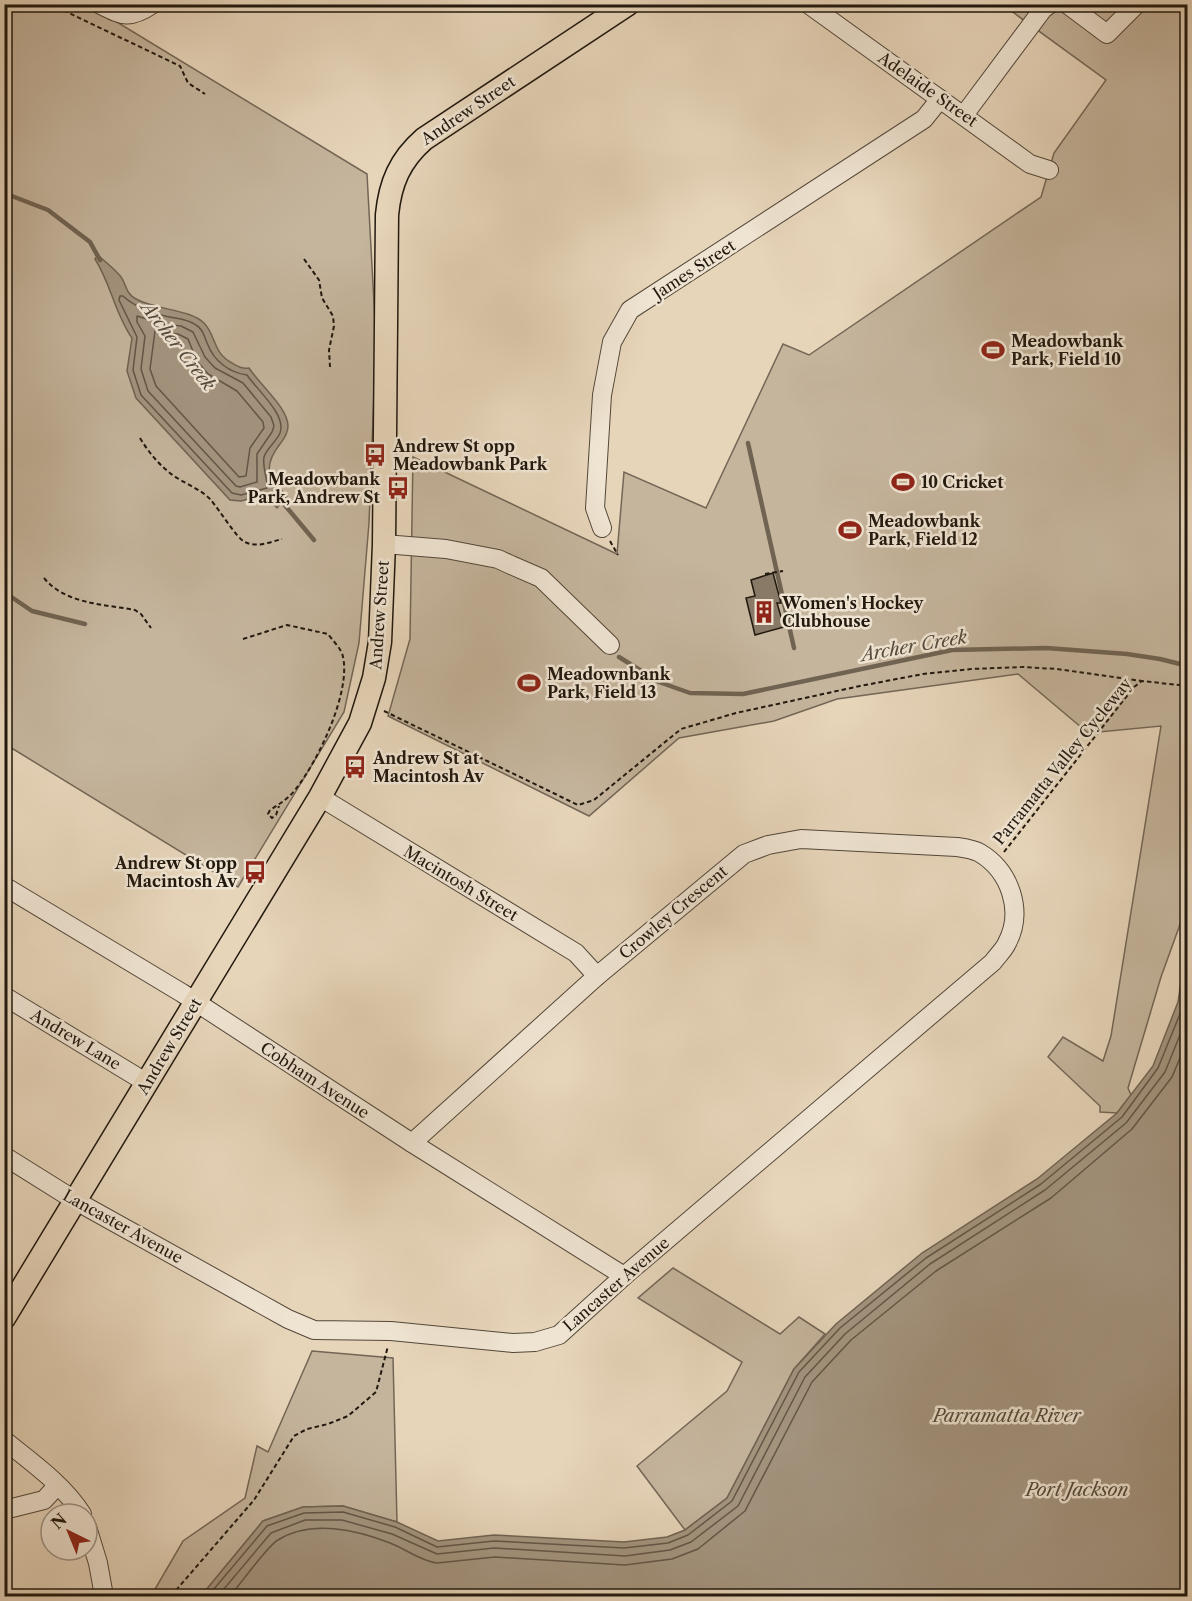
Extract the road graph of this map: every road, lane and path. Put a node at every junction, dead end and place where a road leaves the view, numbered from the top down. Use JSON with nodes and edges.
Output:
{"nodes":[{"id":1,"x":51,"y":4,"type":"edge"},
{"id":2,"x":99,"y":4,"type":"edge"},
{"id":3,"x":628,"y":4,"type":"edge"},
{"id":4,"x":808,"y":4,"type":"edge"},
{"id":5,"x":1050,"y":4,"type":"edge"},
{"id":6,"x":1066,"y":4,"type":"edge"},
{"id":7,"x":1137,"y":4,"type":"edge"},
{"id":8,"x":146,"y":9,"type":"edge"},
{"id":9,"x":205,"y":94,"type":"dead end"},
{"id":10,"x":940,"y":99,"type":"junction"},
{"id":11,"x":964,"y":115,"type":"junction"},
{"id":12,"x":1049,"y":170,"type":"dead end"},
{"id":13,"x":304,"y":259,"type":"dead end"},
{"id":14,"x":330,"y":367,"type":"dead end"},
{"id":15,"x":140,"y":438,"type":"dead end"},
{"id":16,"x":602,"y":528,"type":"dead end"},
{"id":17,"x":282,"y":539,"type":"dead end"},
{"id":18,"x":384,"y":544,"type":"junction"},
{"id":19,"x":783,"y":571,"type":"dead end"},
{"id":20,"x":765,"y":574,"type":"dead end"},
{"id":21,"x":44,"y":578,"type":"dead end"},
{"id":22,"x":794,"y":617,"type":"dead end"},
{"id":23,"x":782,"y":620,"type":"dead end"},
{"id":24,"x":151,"y":628,"type":"dead end"},
{"id":25,"x":243,"y":639,"type":"dead end"},
{"id":26,"x":610,"y":645,"type":"dead end"},
{"id":27,"x":1142,"y":681,"type":"junction"},
{"id":28,"x":1188,"y":686,"type":"edge"},
{"id":29,"x":367,"y":703,"type":"junction"},
{"id":30,"x":320,"y":797,"type":"junction"},
{"id":31,"x":279,"y":807,"type":"dead end"},
{"id":32,"x":994,"y":863,"type":"junction"},
{"id":33,"x":4,"y":886,"type":"edge"},
{"id":34,"x":597,"y":976,"type":"junction"},
{"id":35,"x":4,"y":996,"type":"edge"},
{"id":36,"x":195,"y":1002,"type":"junction"},
{"id":37,"x":147,"y":1083,"type":"junction"},
{"id":38,"x":412,"y":1143,"type":"junction"},
{"id":39,"x":4,"y":1156,"type":"edge"},
{"id":40,"x":76,"y":1201,"type":"junction"},
{"id":41,"x":624,"y":1276,"type":"junction"},
{"id":42,"x":4,"y":1318,"type":"edge"},
{"id":43,"x":391,"y":1331,"type":"junction"},
{"id":44,"x":4,"y":1440,"type":"edge"},
{"id":45,"x":57,"y":1486,"type":"junction"},
{"id":46,"x":74,"y":1502,"type":"edge"},
{"id":47,"x":4,"y":1510,"type":"edge"},
{"id":48,"x":98,"y":1562,"type":"edge"},
{"id":49,"x":104,"y":1596,"type":"edge"},
{"id":50,"x":171,"y":1596,"type":"edge"}],
"edges":[{"from":1,"to":9,"type":"path"},
{"from":2,"to":8,"type":"street"},
{"from":3,"to":18,"type":"main road","name":"Andrew Street"},
{"from":4,"to":10,"type":"street","name":"Adelaide Street"},
{"from":5,"to":11,"type":"street"},
{"from":6,"to":7,"type":"street"},
{"from":10,"to":11,"type":"street","name":"Adelaide Street"},
{"from":10,"to":16,"type":"street","name":"James Street"},
{"from":11,"to":12,"type":"street","name":"Adelaide Street"},
{"from":13,"to":14,"type":"path"},
{"from":15,"to":17,"type":"path"},
{"from":18,"to":26,"type":"street"},
{"from":18,"to":29,"type":"main road","name":"Andrew Street"},
{"from":19,"to":20,"type":"path"},
{"from":21,"to":24,"type":"path"},
{"from":22,"to":23,"type":"path"},
{"from":25,"to":31,"type":"path"},
{"from":27,"to":28,"type":"path","name":"Parramatta Valley Cycleway"},
{"from":27,"to":29,"type":"path"},
{"from":27,"to":32,"type":"path","name":"Parramatta Valley Cycleway"},
{"from":29,"to":30,"type":"main road","name":"Andrew Street"},
{"from":30,"to":34,"type":"street","name":"Macintosh Street"},
{"from":30,"to":36,"type":"main road","name":"Andrew Street"},
{"from":32,"to":34,"type":"street","name":"Crowley Crescent"},
{"from":32,"to":41,"type":"street","name":"Lancaster Avenue"},
{"from":33,"to":36,"type":"street","name":"Cobham Avenue"},
{"from":34,"to":38,"type":"street","name":"Crowley Crescent"},
{"from":35,"to":37,"type":"street","name":"Andrew Lane"},
{"from":36,"to":37,"type":"main road","name":"Andrew Street"},
{"from":36,"to":38,"type":"street","name":"Cobham Avenue"},
{"from":37,"to":40,"type":"main road","name":"Andrew Street"},
{"from":38,"to":41,"type":"street","name":"Cobham Avenue"},
{"from":39,"to":40,"type":"street","name":"Lancaster Avenue"},
{"from":40,"to":42,"type":"main road","name":"Andrew Street"},
{"from":40,"to":43,"type":"street","name":"Lancaster Avenue"},
{"from":41,"to":43,"type":"street","name":"Lancaster Avenue"},
{"from":43,"to":50,"type":"path"},
{"from":44,"to":45,"type":"street"},
{"from":45,"to":46,"type":"street"},
{"from":45,"to":47,"type":"street"},
{"from":48,"to":49,"type":"street"}]}
